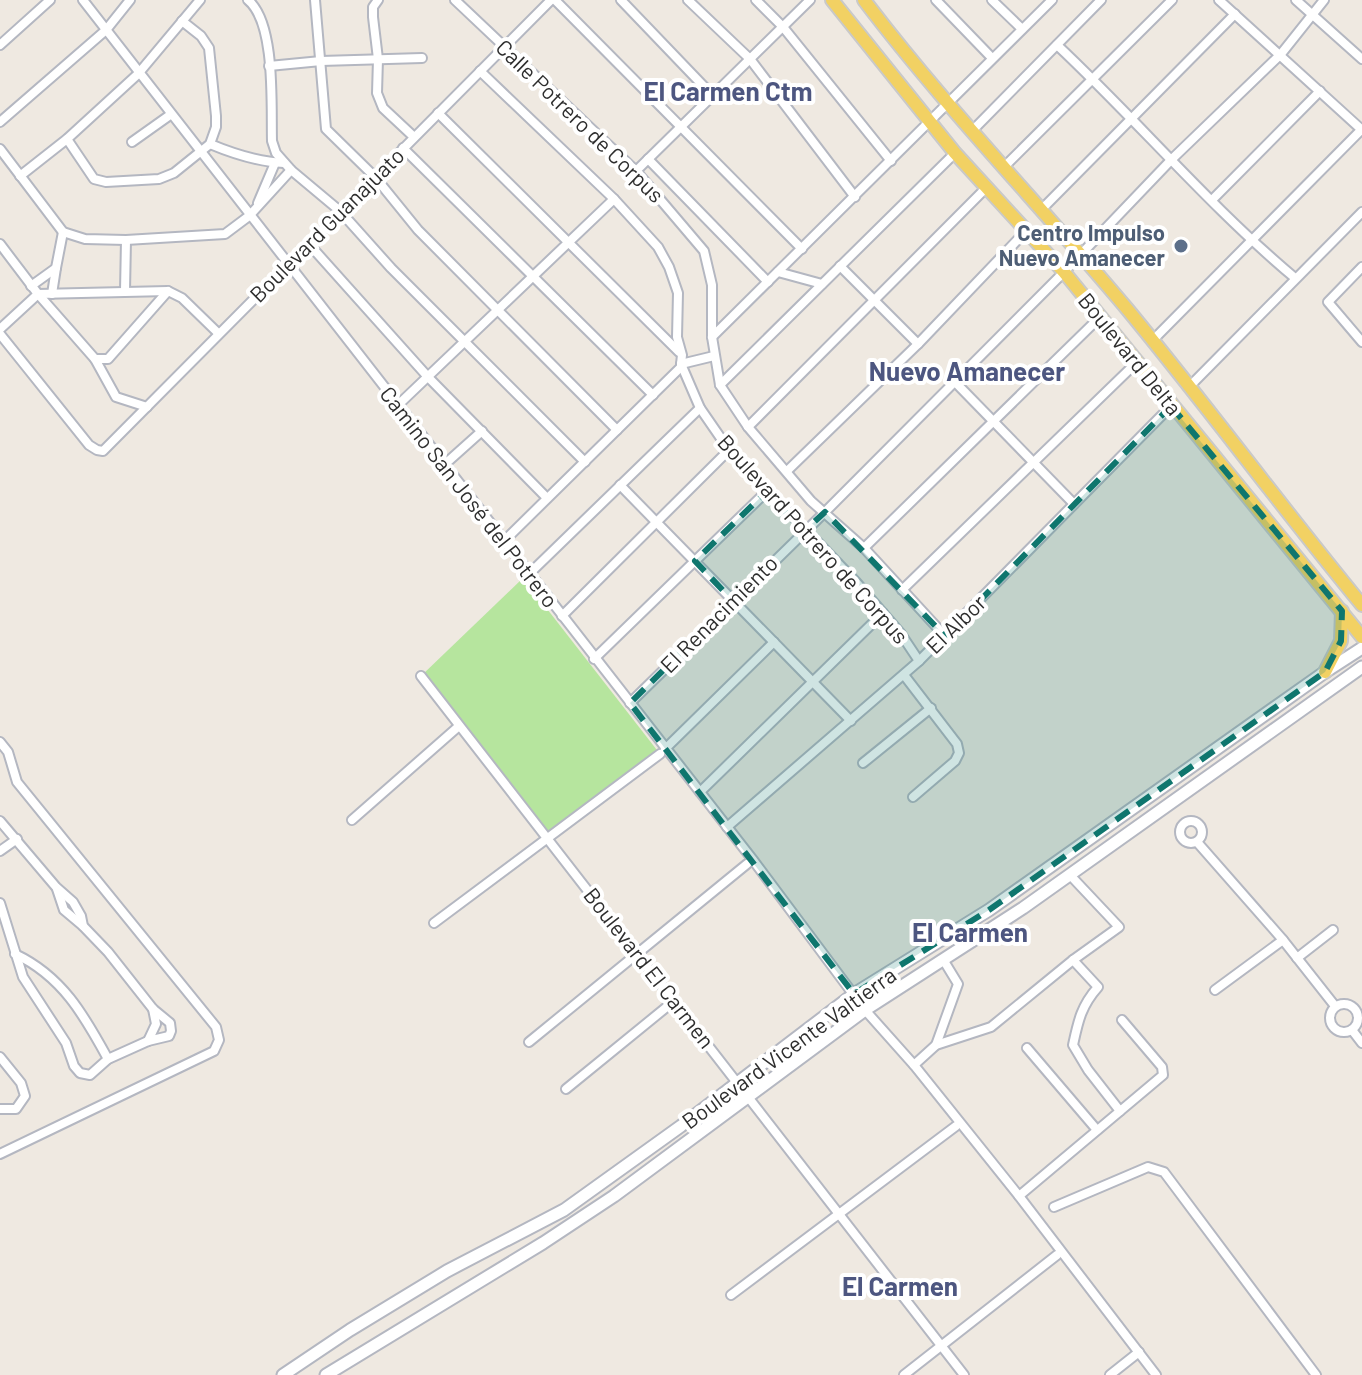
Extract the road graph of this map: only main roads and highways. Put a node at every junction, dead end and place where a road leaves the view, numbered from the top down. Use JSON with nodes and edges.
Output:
{"nodes":[{"id":1,"x":832,"y":0,"type":"edge"},
{"id":2,"x":864,"y":0,"type":"edge"},
{"id":3,"x":1224,"y":430,"type":"junction"},
{"id":4,"x":1207,"y":448,"type":"junction"},
{"id":5,"x":1274,"y":492,"type":"junction"},
{"id":6,"x":1250,"y":501,"type":"junction"},
{"id":7,"x":1362,"y":605,"type":"edge"},
{"id":8,"x":1342,"y":611,"type":"junction"},
{"id":9,"x":1362,"y":637,"type":"edge"},
{"id":10,"x":1362,"y":648,"type":"edge"},
{"id":11,"x":1362,"y":667,"type":"edge"},
{"id":12,"x":1325,"y":672,"type":"junction"},
{"id":13,"x":283,"y":1375,"type":"edge"},
{"id":14,"x":326,"y":1375,"type":"edge"}],
"edges":[{"from":1,"to":4,"type":"main road","name":"Boulevard Delta"},
{"from":2,"to":3,"type":"main road","name":"Boulevard Delta"},
{"from":3,"to":4,"type":"main road"},
{"from":3,"to":5,"type":"main road","name":"Boulevard Delta"},
{"from":4,"to":6,"type":"main road","name":"Boulevard Delta"},
{"from":5,"to":6,"type":"main road"},
{"from":5,"to":7,"type":"main road","name":"Boulevard Delta"},
{"from":6,"to":8,"type":"main road","name":"Boulevard Delta"},
{"from":8,"to":9,"type":"main road","name":"Boulevard Delta"},
{"from":8,"to":12,"type":"main road"},
{"from":10,"to":12,"type":"main road","name":"Boulevard Vicente Valtierra"},
{"from":11,"to":14,"type":"main road","name":"Boulevard Vicente Valtierra"},
{"from":12,"to":13,"type":"main road","name":"Boulevard Vicente Valtierra"}]}
